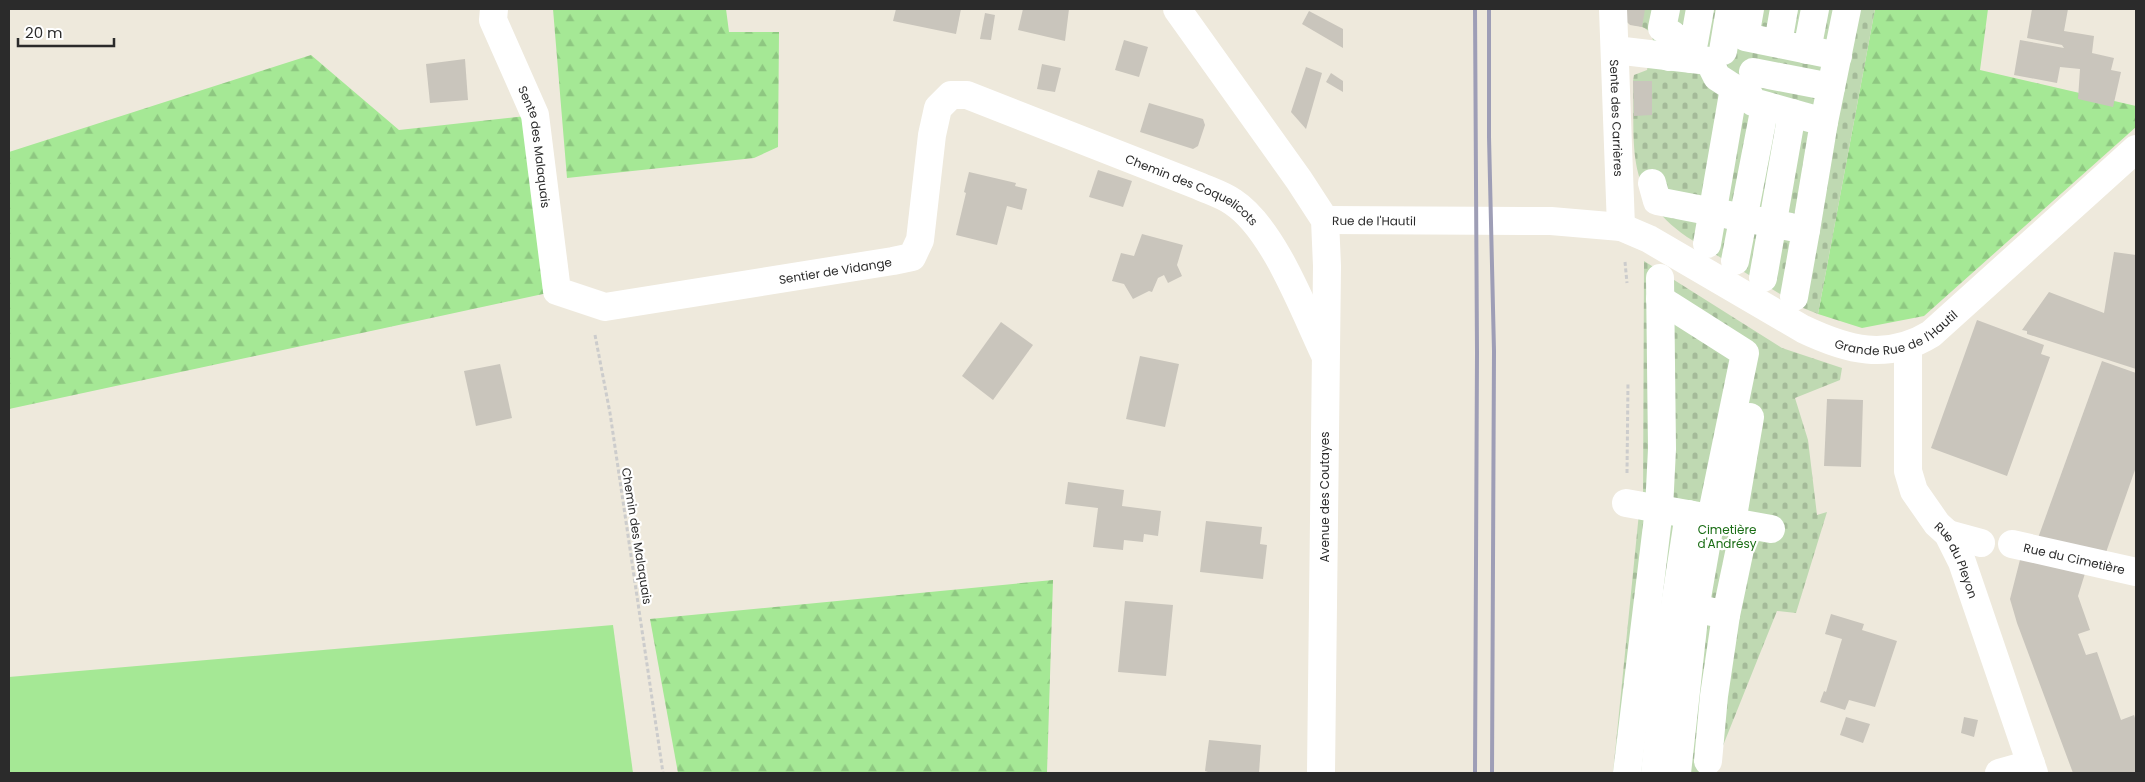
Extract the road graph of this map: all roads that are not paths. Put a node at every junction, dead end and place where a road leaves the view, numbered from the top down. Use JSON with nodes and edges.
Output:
{"nodes":[{"id":1,"x":494,"y":9,"type":"edge"},
{"id":2,"x":1177,"y":9,"type":"edge"},
{"id":3,"x":1613,"y":9,"type":"edge"},
{"id":4,"x":1666,"y":9,"type":"edge"},
{"id":5,"x":1700,"y":9,"type":"edge"},
{"id":6,"x":1730,"y":9,"type":"edge"},
{"id":7,"x":1750,"y":9,"type":"edge"},
{"id":8,"x":1784,"y":9,"type":"edge"},
{"id":9,"x":1815,"y":9,"type":"edge"},
{"id":10,"x":1847,"y":9,"type":"edge"},
{"id":11,"x":1615,"y":50,"type":"junction"},
{"id":12,"x":1725,"y":50,"type":"junction"},
{"id":13,"x":1807,"y":50,"type":"junction"},
{"id":14,"x":1838,"y":56,"type":"junction"},
{"id":15,"x":1832,"y":87,"type":"junction"},
{"id":16,"x":1750,"y":90,"type":"junction"},
{"id":17,"x":986,"y":102,"type":"joint"},
{"id":18,"x":1792,"y":113,"type":"junction"},
{"id":19,"x":1824,"y":122,"type":"junction"},
{"id":20,"x":2136,"y":149,"type":"edge"},
{"id":21,"x":1652,"y":183,"type":"dead end"},
{"id":22,"x":1712,"y":212,"type":"junction"},
{"id":23,"x":1744,"y":218,"type":"junction"},
{"id":24,"x":1325,"y":220,"type":"junction"},
{"id":25,"x":1773,"y":223,"type":"junction"},
{"id":26,"x":1621,"y":227,"type":"junction"},
{"id":27,"x":1806,"y":230,"type":"junction"},
{"id":28,"x":1707,"y":244,"type":"dead end"},
{"id":29,"x":1735,"y":261,"type":"dead end"},
{"id":30,"x":1763,"y":278,"type":"dead end"},
{"id":31,"x":557,"y":291,"type":"joint"},
{"id":32,"x":1794,"y":297,"type":"dead end"},
{"id":33,"x":1908,"y":346,"type":"junction"},
{"id":34,"x":1325,"y":355,"type":"junction"},
{"id":35,"x":1626,"y":503,"type":"dead end"},
{"id":36,"x":1659,"y":509,"type":"junction"},
{"id":37,"x":1730,"y":522,"type":"junction"},
{"id":38,"x":1948,"y":534,"type":"junction"},
{"id":39,"x":1981,"y":543,"type":"dead end"},
{"id":40,"x":2012,"y":544,"type":"dead end"},
{"id":41,"x":2136,"y":572,"type":"edge"},
{"id":42,"x":1695,"y":608,"type":"junction"},
{"id":43,"x":1726,"y":615,"type":"junction"},
{"id":44,"x":1654,"y":655,"type":"junction"},
{"id":45,"x":1708,"y":761,"type":"dead end"},
{"id":46,"x":2032,"y":769,"type":"edge"},
{"id":47,"x":1322,"y":773,"type":"edge"},
{"id":48,"x":1627,"y":773,"type":"edge"},
{"id":49,"x":1655,"y":773,"type":"edge"},
{"id":50,"x":1677,"y":773,"type":"edge"},
{"id":51,"x":1999,"y":773,"type":"edge"}],
"edges":[{"from":1,"to":31,"type":"street","name":"Sente des Malaquais"},
{"from":2,"to":24,"type":"street","name":"Rue de l'Hautil"},
{"from":3,"to":11,"type":"street","name":"Sente des Carrières"},
{"from":4,"to":12,"type":"street"},
{"from":5,"to":12,"type":"street"},
{"from":6,"to":12,"type":"street"},
{"from":7,"to":12,"type":"street"},
{"from":8,"to":12,"type":"street"},
{"from":9,"to":13,"type":"street"},
{"from":10,"to":14,"type":"street"},
{"from":11,"to":12,"type":"street"},
{"from":11,"to":26,"type":"street","name":"Sente des Carrières"},
{"from":12,"to":13,"type":"street"},
{"from":12,"to":16,"type":"street"},
{"from":12,"to":16,"type":"street"},
{"from":13,"to":14,"type":"street"},
{"from":14,"to":15,"type":"street"},
{"from":15,"to":16,"type":"street"},
{"from":15,"to":19,"type":"street"},
{"from":16,"to":18,"type":"street"},
{"from":16,"to":22,"type":"street"},
{"from":16,"to":23,"type":"street"},
{"from":17,"to":31,"type":"street","name":"Sentier de Vidange"},
{"from":17,"to":34,"type":"street","name":"Chemin des Coquelicots"},
{"from":18,"to":19,"type":"street"},
{"from":18,"to":25,"type":"street"},
{"from":19,"to":27,"type":"street"},
{"from":20,"to":33,"type":"street","name":"Grande Rue de l'Hautil"},
{"from":21,"to":22,"type":"street"},
{"from":22,"to":23,"type":"street"},
{"from":22,"to":28,"type":"street"},
{"from":23,"to":25,"type":"street"},
{"from":23,"to":29,"type":"street"},
{"from":24,"to":26,"type":"street","name":"Rue de l'Hautil"},
{"from":24,"to":34,"type":"street","name":"Avenue des Coutayes"},
{"from":25,"to":27,"type":"street"},
{"from":25,"to":30,"type":"street"},
{"from":26,"to":33,"type":"street","name":"Grande Rue de l'Hautil"},
{"from":27,"to":32,"type":"street"},
{"from":33,"to":38,"type":"street","name":"Rue du Pleyon"},
{"from":34,"to":47,"type":"street","name":"Avenue des Coutayes"},
{"from":35,"to":36,"type":"street"},
{"from":36,"to":37,"type":"street"},
{"from":36,"to":37,"type":"street"},
{"from":36,"to":44,"type":"street"},
{"from":37,"to":42,"type":"street"},
{"from":37,"to":43,"type":"street"},
{"from":37,"to":44,"type":"street"},
{"from":38,"to":39,"type":"street"},
{"from":38,"to":46,"type":"street","name":"Rue du Pleyon"},
{"from":40,"to":41,"type":"street","name":"Rue du Cimetière"},
{"from":42,"to":43,"type":"street"},
{"from":42,"to":50,"type":"street"},
{"from":43,"to":45,"type":"street"},
{"from":44,"to":48,"type":"street"},
{"from":44,"to":49,"type":"street"},
{"from":46,"to":51,"type":"street"}]}
